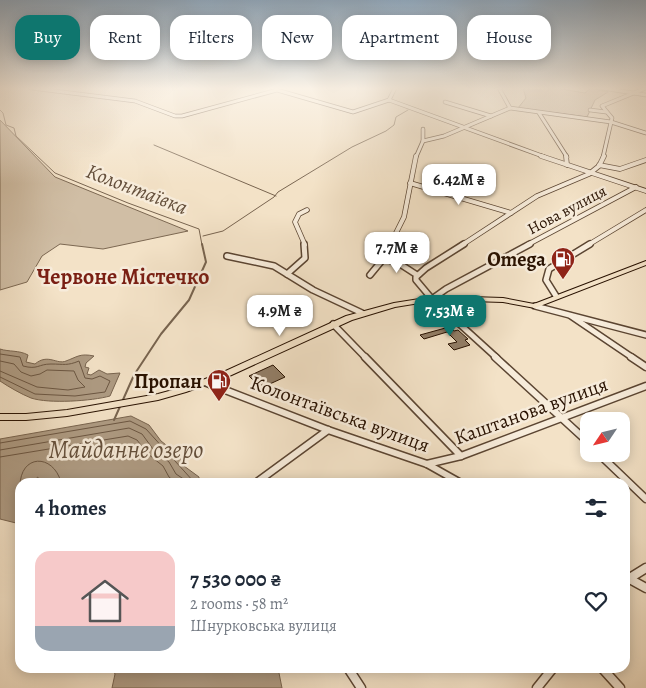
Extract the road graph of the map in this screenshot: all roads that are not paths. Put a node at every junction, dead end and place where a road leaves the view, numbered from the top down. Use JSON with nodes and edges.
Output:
{"nodes":[{"id":1,"x":446,"y":120,"type":"edge"},
{"id":2,"x":481,"y":120,"type":"edge"},
{"id":3,"x":543,"y":120,"type":"edge"},
{"id":4,"x":596,"y":120,"type":"edge"},
{"id":5,"x":611,"y":122,"type":"junction"},
{"id":6,"x":465,"y":127,"type":"junction"},
{"id":7,"x":423,"y":129,"type":"dead end"},
{"id":8,"x":646,"y":133,"type":"edge"},
{"id":9,"x":423,"y":141,"type":"junction"},
{"id":10,"x":646,"y":160,"type":"edge"},
{"id":11,"x":567,"y":165,"type":"junction"},
{"id":12,"x":599,"y":165,"type":"junction"},
{"id":13,"x":590,"y":173,"type":"junction"},
{"id":14,"x":410,"y":183,"type":"junction"},
{"id":15,"x":636,"y":187,"type":"junction"},
{"id":16,"x":646,"y":191,"type":"edge"},
{"id":17,"x":306,"y":210,"type":"dead end"},
{"id":18,"x":646,"y":210,"type":"edge"},
{"id":19,"x":511,"y":213,"type":"junction"},
{"id":20,"x":227,"y":256,"type":"dead end"},
{"id":21,"x":384,"y":258,"type":"junction"},
{"id":22,"x":646,"y":263,"type":"edge"},
{"id":23,"x":287,"y":274,"type":"junction"},
{"id":24,"x":370,"y":275,"type":"dead end"},
{"id":25,"x":417,"y":278,"type":"junction"},
{"id":26,"x":556,"y":296,"type":"junction"},
{"id":27,"x":432,"y":299,"type":"junction"},
{"id":28,"x":535,"y":306,"type":"junction"},
{"id":29,"x":362,"y":313,"type":"junction"},
{"id":30,"x":566,"y":313,"type":"junction"},
{"id":31,"x":333,"y":324,"type":"junction"},
{"id":32,"x":646,"y":335,"type":"edge"},
{"id":33,"x":646,"y":367,"type":"edge"},
{"id":34,"x":207,"y":383,"type":"junction"},
{"id":35,"x":646,"y":386,"type":"edge"},
{"id":36,"x":0,"y":417,"type":"edge"},
{"id":37,"x":562,"y":418,"type":"junction"},
{"id":38,"x":328,"y":430,"type":"junction"},
{"id":39,"x":580,"y":435,"type":"edge"},
{"id":40,"x":461,"y":456,"type":"junction"},
{"id":41,"x":607,"y":462,"type":"edge"},
{"id":42,"x":427,"y":464,"type":"junction"},
{"id":43,"x":262,"y":478,"type":"edge"},
{"id":44,"x":452,"y":478,"type":"edge"},
{"id":45,"x":624,"y":478,"type":"edge"},
{"id":46,"x":630,"y":484,"type":"edge"},
{"id":47,"x":646,"y":499,"type":"edge"},
{"id":48,"x":646,"y":568,"type":"edge"},
{"id":49,"x":630,"y":576,"type":"edge"},
{"id":50,"x":630,"y":580,"type":"edge"},
{"id":51,"x":646,"y":588,"type":"edge"},
{"id":52,"x":351,"y":673,"type":"edge"},
{"id":53,"x":549,"y":673,"type":"edge"},
{"id":54,"x":606,"y":673,"type":"edge"},
{"id":55,"x":361,"y":688,"type":"edge"},
{"id":56,"x":536,"y":688,"type":"edge"},
{"id":57,"x":620,"y":688,"type":"edge"}],
"edges":[{"from":1,"to":6,"type":"street"},
{"from":2,"to":6,"type":"street"},
{"from":3,"to":11,"type":"street"},
{"from":4,"to":5,"type":"street"},
{"from":5,"to":8,"type":"street"},
{"from":5,"to":12,"type":"street"},
{"from":6,"to":9,"type":"street"},
{"from":6,"to":11,"type":"street"},
{"from":7,"to":9,"type":"street"},
{"from":9,"to":14,"type":"street"},
{"from":10,"to":12,"type":"street"},
{"from":11,"to":13,"type":"street"},
{"from":12,"to":13,"type":"street"},
{"from":13,"to":15,"type":"street"},
{"from":13,"to":19,"type":"street"},
{"from":14,"to":19,"type":"street"},
{"from":14,"to":21,"type":"street"},
{"from":15,"to":16,"type":"street"},
{"from":15,"to":27,"type":"street","name":"Нова вулиця"},
{"from":17,"to":23,"type":"street"},
{"from":18,"to":26,"type":"street"},
{"from":19,"to":25,"type":"street"},
{"from":20,"to":23,"type":"street"},
{"from":21,"to":24,"type":"street"},
{"from":21,"to":25,"type":"street"},
{"from":22,"to":26,"type":"main road"},
{"from":23,"to":29,"type":"street"},
{"from":25,"to":27,"type":"street"},
{"from":26,"to":28,"type":"main road"},
{"from":27,"to":28,"type":"main road"},
{"from":27,"to":29,"type":"main road"},
{"from":27,"to":37,"type":"street"},
{"from":28,"to":30,"type":"street"},
{"from":29,"to":31,"type":"main road"},
{"from":30,"to":32,"type":"street"},
{"from":30,"to":33,"type":"street"},
{"from":31,"to":34,"type":"main road"},
{"from":31,"to":40,"type":"street"},
{"from":34,"to":36,"type":"main road"},
{"from":34,"to":38,"type":"street","name":"Колонтаївська вулиця"},
{"from":35,"to":37,"type":"street","name":"Каштанова вулиця"},
{"from":37,"to":39,"type":"street"},
{"from":37,"to":40,"type":"street","name":"Каштанова вулиця"},
{"from":38,"to":42,"type":"street","name":"Колонтаївська вулиця"},
{"from":38,"to":43,"type":"street"},
{"from":40,"to":42,"type":"street","name":"Каштанова вулиця"},
{"from":41,"to":45,"type":"street"},
{"from":42,"to":44,"type":"street","name":"Колонтаївська вулиця"},
{"from":46,"to":47,"type":"street"},
{"from":48,"to":49,"type":"street"},
{"from":50,"to":51,"type":"street"},
{"from":52,"to":55,"type":"street"},
{"from":53,"to":56,"type":"street"},
{"from":54,"to":57,"type":"street"}]}
